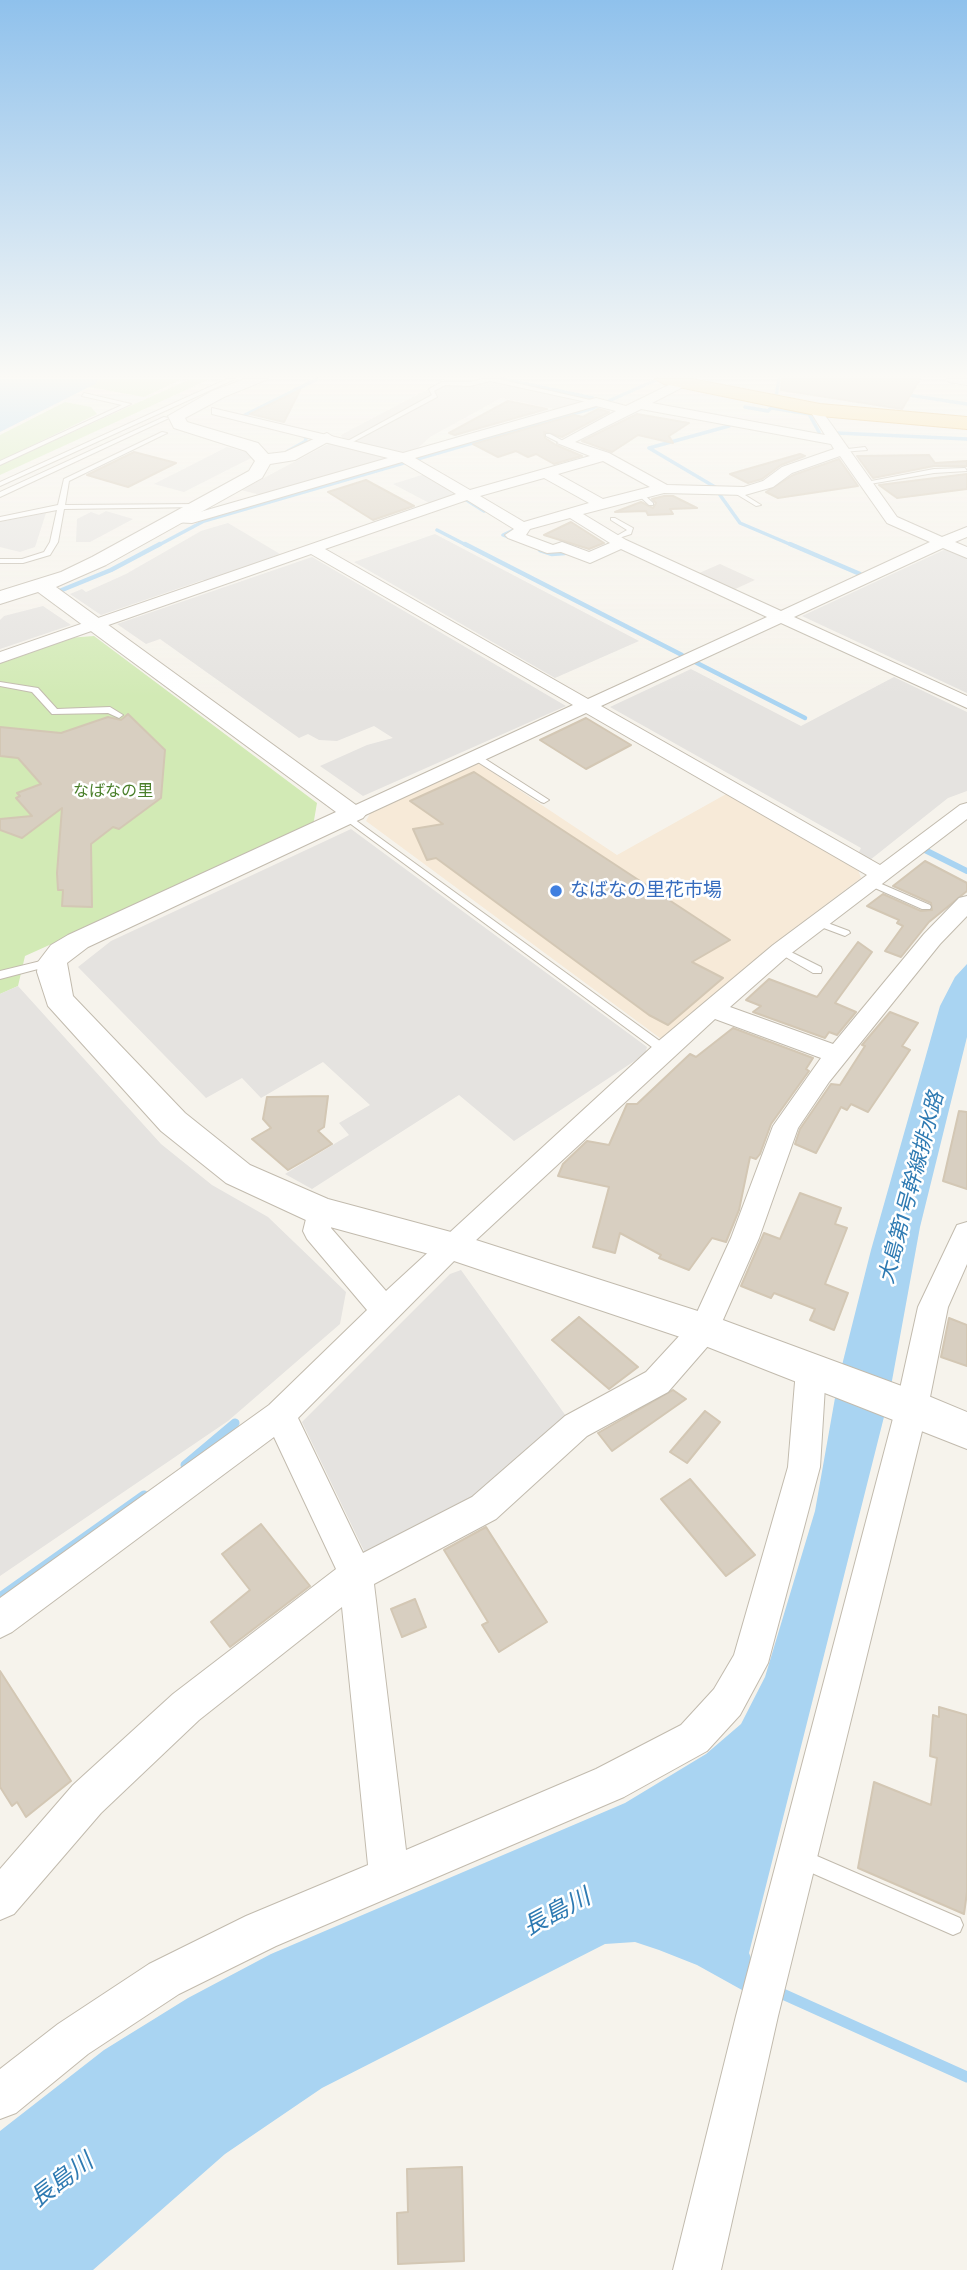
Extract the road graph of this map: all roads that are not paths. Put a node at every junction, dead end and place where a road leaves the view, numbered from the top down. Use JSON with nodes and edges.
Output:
{"nodes":[{"id":1,"x":22,"y":485,"type":"edge"},
{"id":2,"x":65,"y":485,"type":"edge"},
{"id":3,"x":238,"y":485,"type":"edge"},
{"id":4,"x":319,"y":485,"type":"edge"},
{"id":5,"x":451,"y":485,"type":"edge"},
{"id":6,"x":504,"y":485,"type":"edge"},
{"id":7,"x":568,"y":485,"type":"edge"},
{"id":8,"x":623,"y":485,"type":"edge"},
{"id":9,"x":657,"y":485,"type":"edge"},
{"id":10,"x":764,"y":485,"type":"edge"},
{"id":11,"x":866,"y":485,"type":"edge"},
{"id":12,"x":664,"y":489,"type":"junction"},
{"id":13,"x":735,"y":491,"type":"junction"},
{"id":14,"x":639,"y":493,"type":"junction"},
{"id":15,"x":0,"y":495,"type":"edge"},
{"id":16,"x":469,"y":495,"type":"junction"},
{"id":17,"x":602,"y":504,"type":"junction"},
{"id":18,"x":651,"y":504,"type":"dead end"},
{"id":19,"x":758,"y":505,"type":"dead end"},
{"id":20,"x":202,"y":506,"type":"junction"},
{"id":21,"x":60,"y":507,"type":"junction"},
{"id":22,"x":572,"y":513,"type":"junction"},
{"id":23,"x":0,"y":519,"type":"edge"},
{"id":24,"x":177,"y":519,"type":"junction"},
{"id":25,"x":613,"y":519,"type":"dead end"},
{"id":26,"x":522,"y":527,"type":"junction"},
{"id":27,"x":967,"y":531,"type":"edge"},
{"id":28,"x":618,"y":541,"type":"junction"},
{"id":29,"x":941,"y":543,"type":"junction"},
{"id":30,"x":315,"y":550,"type":"junction"},
{"id":31,"x":967,"y":553,"type":"edge"},
{"id":32,"x":0,"y":561,"type":"edge"},
{"id":33,"x":50,"y":591,"type":"junction"},
{"id":34,"x":0,"y":598,"type":"edge"},
{"id":35,"x":781,"y":617,"type":"junction"},
{"id":36,"x":96,"y":624,"type":"junction"},
{"id":37,"x":0,"y":658,"type":"edge"},
{"id":38,"x":0,"y":684,"type":"edge"},
{"id":39,"x":967,"y":703,"type":"edge"},
{"id":40,"x":588,"y":706,"type":"junction"},
{"id":41,"x":119,"y":715,"type":"dead end"},
{"id":42,"x":476,"y":757,"type":"junction"},
{"id":43,"x":544,"y":800,"type":"dead end"},
{"id":44,"x":967,"y":809,"type":"edge"},
{"id":45,"x":351,"y":815,"type":"junction"},
{"id":46,"x":876,"y":878,"type":"junction"},
{"id":47,"x":967,"y":903,"type":"edge"},
{"id":48,"x":926,"y":906,"type":"dead end"},
{"id":49,"x":817,"y":922,"type":"junction"},
{"id":50,"x":845,"y":933,"type":"dead end"},
{"id":51,"x":781,"y":950,"type":"junction"},
{"id":52,"x":53,"y":962,"type":"junction"},
{"id":53,"x":817,"y":970,"type":"dead end"},
{"id":54,"x":0,"y":975,"type":"edge"},
{"id":55,"x":712,"y":1009,"type":"junction"},
{"id":56,"x":664,"y":1050,"type":"junction"},
{"id":57,"x":838,"y":1055,"type":"junction"},
{"id":58,"x":320,"y":1211,"type":"junction"},
{"id":59,"x":967,"y":1233,"type":"edge"},
{"id":60,"x":451,"y":1246,"type":"junction"},
{"id":61,"x":386,"y":1312,"type":"junction"},
{"id":62,"x":704,"y":1329,"type":"junction"},
{"id":63,"x":816,"y":1372,"type":"junction"},
{"id":64,"x":912,"y":1407,"type":"junction"},
{"id":65,"x":280,"y":1415,"type":"junction"},
{"id":66,"x":967,"y":1431,"type":"edge"},
{"id":67,"x":356,"y":1576,"type":"junction"},
{"id":68,"x":0,"y":1620,"type":"edge"},
{"id":69,"x":797,"y":1857,"type":"junction"},
{"id":70,"x":389,"y":1877,"type":"junction"},
{"id":71,"x":0,"y":1900,"type":"edge"},
{"id":72,"x":953,"y":1925,"type":"dead end"},
{"id":73,"x":0,"y":2096,"type":"edge"},
{"id":74,"x":697,"y":2270,"type":"edge"}],
"edges":[{"from":1,"to":15,"type":"lane"},
{"from":2,"to":21,"type":"lane"},
{"from":3,"to":20,"type":"street"},
{"from":4,"to":24,"type":"street"},
{"from":5,"to":16,"type":"street"},
{"from":6,"to":16,"type":"street"},
{"from":7,"to":17,"type":"street"},
{"from":8,"to":14,"type":"street"},
{"from":9,"to":12,"type":"street"},
{"from":10,"to":13,"type":"street"},
{"from":11,"to":29,"type":"street"},
{"from":12,"to":13,"type":"street"},
{"from":12,"to":14,"type":"street"},
{"from":13,"to":19,"type":"lane"},
{"from":14,"to":17,"type":"street"},
{"from":14,"to":18,"type":"lane"},
{"from":16,"to":26,"type":"street"},
{"from":16,"to":30,"type":"street"},
{"from":17,"to":22,"type":"street"},
{"from":20,"to":21,"type":"lane"},
{"from":20,"to":24,"type":"street"},
{"from":21,"to":23,"type":"lane"},
{"from":21,"to":32,"type":"lane"},
{"from":22,"to":26,"type":"street"},
{"from":22,"to":28,"type":"street"},
{"from":24,"to":33,"type":"street"},
{"from":25,"to":28,"type":"lane"},
{"from":26,"to":28,"type":"street"},
{"from":27,"to":29,"type":"street"},
{"from":28,"to":35,"type":"street"},
{"from":29,"to":31,"type":"street"},
{"from":29,"to":35,"type":"street"},
{"from":30,"to":36,"type":"street"},
{"from":30,"to":40,"type":"street"},
{"from":33,"to":34,"type":"street"},
{"from":33,"to":36,"type":"street"},
{"from":35,"to":39,"type":"street"},
{"from":35,"to":40,"type":"street"},
{"from":36,"to":37,"type":"street"},
{"from":36,"to":45,"type":"street"},
{"from":38,"to":41,"type":"lane"},
{"from":40,"to":42,"type":"street"},
{"from":40,"to":46,"type":"street"},
{"from":42,"to":43,"type":"lane"},
{"from":42,"to":45,"type":"street"},
{"from":44,"to":46,"type":"street"},
{"from":45,"to":52,"type":"street"},
{"from":45,"to":56,"type":"lane"},
{"from":46,"to":48,"type":"lane"},
{"from":46,"to":49,"type":"street"},
{"from":47,"to":57,"type":"street"},
{"from":49,"to":50,"type":"lane"},
{"from":49,"to":51,"type":"street"},
{"from":51,"to":53,"type":"lane"},
{"from":51,"to":55,"type":"street"},
{"from":52,"to":54,"type":"lane"},
{"from":52,"to":58,"type":"street"},
{"from":55,"to":56,"type":"street"},
{"from":55,"to":57,"type":"street"},
{"from":56,"to":60,"type":"street"},
{"from":57,"to":62,"type":"street"},
{"from":58,"to":60,"type":"street"},
{"from":58,"to":61,"type":"street"},
{"from":59,"to":64,"type":"street"},
{"from":60,"to":61,"type":"street"},
{"from":60,"to":62,"type":"street"},
{"from":61,"to":65,"type":"street"},
{"from":62,"to":63,"type":"street"},
{"from":62,"to":67,"type":"street"},
{"from":63,"to":64,"type":"street"},
{"from":63,"to":70,"type":"street"},
{"from":64,"to":66,"type":"street"},
{"from":64,"to":69,"type":"street"},
{"from":65,"to":67,"type":"street"},
{"from":65,"to":68,"type":"street"},
{"from":67,"to":70,"type":"street"},
{"from":67,"to":71,"type":"street"},
{"from":69,"to":72,"type":"lane"},
{"from":69,"to":74,"type":"street"},
{"from":70,"to":73,"type":"street"}]}
